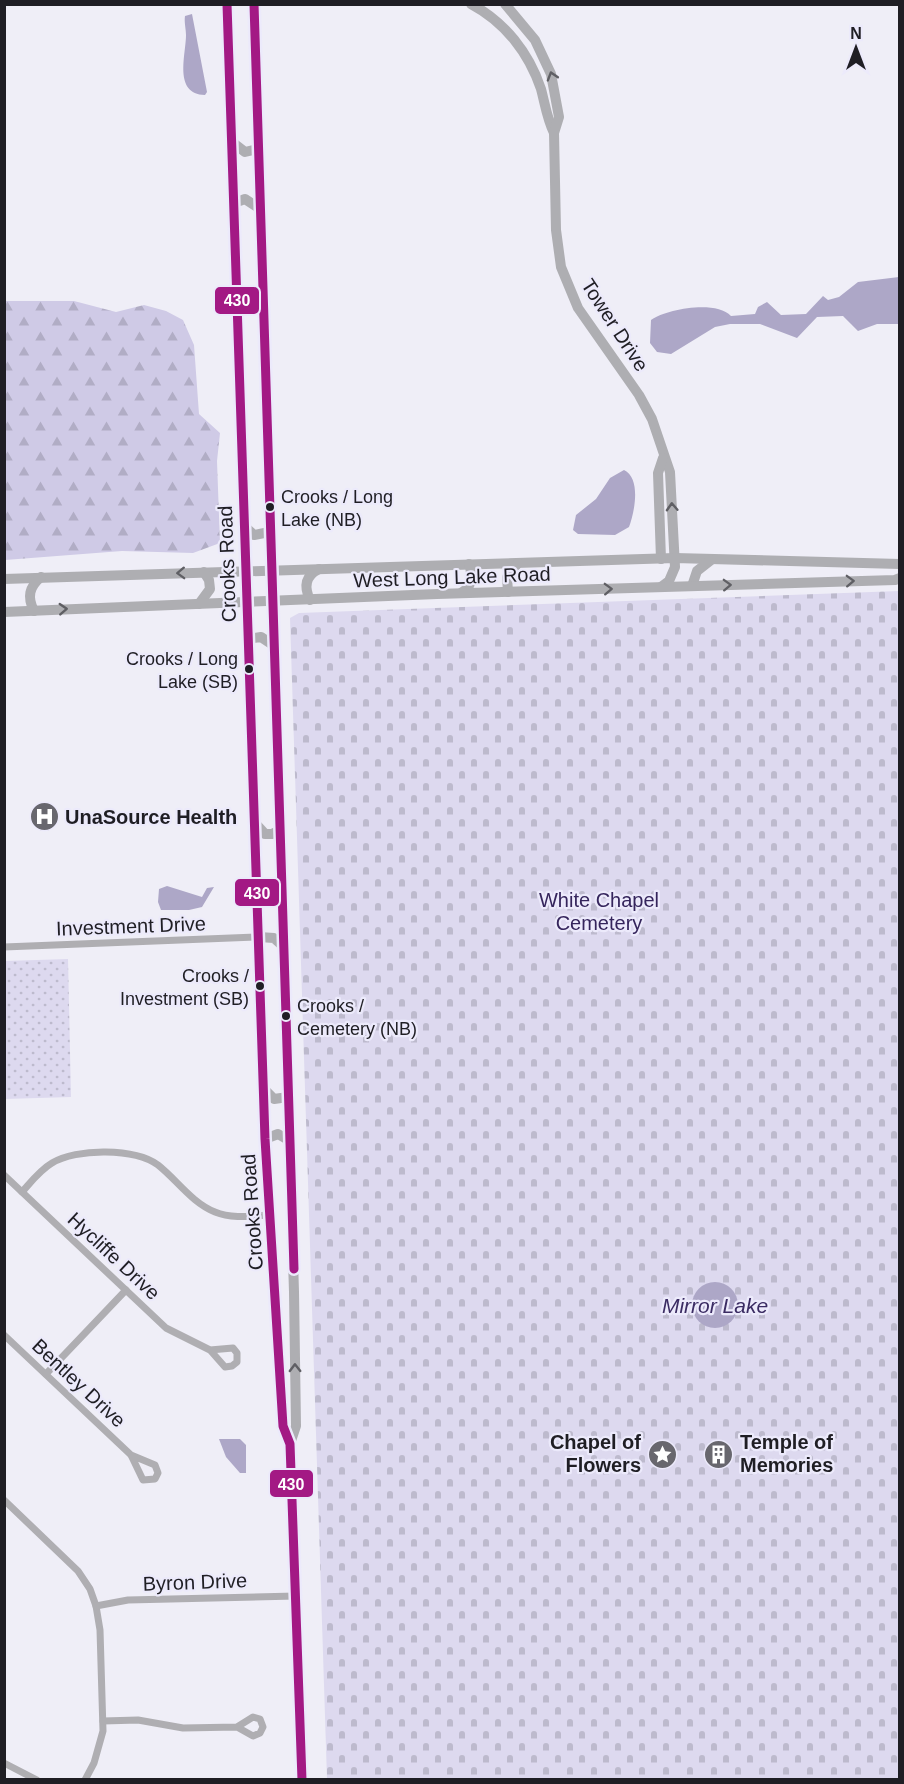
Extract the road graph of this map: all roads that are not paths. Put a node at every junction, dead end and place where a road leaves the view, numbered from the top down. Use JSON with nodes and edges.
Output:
{"nodes":[{"id":1,"x":227,"y":4,"type":"edge"},
{"id":2,"x":254,"y":4,"type":"edge"},
{"id":3,"x":471,"y":4,"type":"edge"},
{"id":4,"x":505,"y":4,"type":"edge"},
{"id":5,"x":554,"y":134,"type":"junction"},
{"id":6,"x":232,"y":142,"type":"junction"},
{"id":7,"x":258,"y":149,"type":"junction"},
{"id":8,"x":234,"y":203,"type":"junction"},
{"id":9,"x":260,"y":209,"type":"junction"},
{"id":10,"x":663,"y":458,"type":"junction"},
{"id":11,"x":243,"y":526,"type":"junction"},
{"id":12,"x":269,"y":532,"type":"junction"},
{"id":13,"x":675,"y":558,"type":"junction"},
{"id":14,"x":661,"y":559,"type":"junction"},
{"id":15,"x":714,"y":559,"type":"junction"},
{"id":16,"x":810,"y":561,"type":"junction"},
{"id":17,"x":518,"y":562,"type":"junction"},
{"id":18,"x":468,"y":564,"type":"junction"},
{"id":19,"x":900,"y":564,"type":"edge"},
{"id":20,"x":320,"y":569,"type":"junction"},
{"id":21,"x":270,"y":570,"type":"junction"},
{"id":22,"x":245,"y":571,"type":"junction"},
{"id":23,"x":204,"y":572,"type":"junction"},
{"id":24,"x":41,"y":578,"type":"junction"},
{"id":25,"x":900,"y":578,"type":"edge"},
{"id":26,"x":4,"y":579,"type":"edge"},
{"id":27,"x":804,"y":583,"type":"junction"},
{"id":28,"x":692,"y":586,"type":"junction"},
{"id":29,"x":661,"y":587,"type":"junction"},
{"id":30,"x":508,"y":592,"type":"junction"},
{"id":31,"x":461,"y":593,"type":"junction"},
{"id":32,"x":310,"y":600,"type":"junction"},
{"id":33,"x":271,"y":601,"type":"junction"},
{"id":34,"x":246,"y":602,"type":"junction"},
{"id":35,"x":199,"y":604,"type":"junction"},
{"id":36,"x":34,"y":611,"type":"junction"},
{"id":37,"x":4,"y":612,"type":"edge"},
{"id":38,"x":247,"y":639,"type":"junction"},
{"id":39,"x":273,"y":645,"type":"junction"},
{"id":40,"x":254,"y":822,"type":"junction"},
{"id":41,"x":280,"y":830,"type":"junction"},
{"id":42,"x":259,"y":937,"type":"junction"},
{"id":43,"x":4,"y":947,"type":"edge"},
{"id":44,"x":284,"y":947,"type":"junction"},
{"id":45,"x":264,"y":1089,"type":"junction"},
{"id":46,"x":288,"y":1097,"type":"junction"},
{"id":47,"x":265,"y":1138,"type":"junction"},
{"id":48,"x":290,"y":1141,"type":"junction"},
{"id":49,"x":4,"y":1175,"type":"edge"},
{"id":50,"x":22,"y":1192,"type":"junction"},
{"id":51,"x":270,"y":1215,"type":"junction"},
{"id":52,"x":274,"y":1285,"type":"junction"},
{"id":53,"x":126,"y":1290,"type":"junction"},
{"id":54,"x":294,"y":1292,"type":"junction"},
{"id":55,"x":4,"y":1335,"type":"edge"},
{"id":56,"x":210,"y":1350,"type":"dead end"},
{"id":57,"x":46,"y":1374,"type":"junction"},
{"id":58,"x":290,"y":1443,"type":"junction"},
{"id":59,"x":131,"y":1455,"type":"dead end"},
{"id":60,"x":4,"y":1500,"type":"edge"},
{"id":61,"x":296,"y":1596,"type":"junction"},
{"id":62,"x":96,"y":1606,"type":"junction"},
{"id":63,"x":103,"y":1721,"type":"junction"},
{"id":64,"x":237,"y":1727,"type":"dead end"},
{"id":65,"x":4,"y":1763,"type":"edge"},
{"id":66,"x":37,"y":1779,"type":"edge"},
{"id":67,"x":85,"y":1779,"type":"edge"},
{"id":68,"x":302,"y":1779,"type":"edge"}],
"edges":[{"from":1,"to":6,"type":"main road","name":"Crooks Road"},
{"from":2,"to":7,"type":"main road","name":"Crooks Road"},
{"from":3,"to":5,"type":"main road","name":"Tower Drive"},
{"from":5,"to":4,"type":"main road","name":"Tower Drive","one_way":true},
{"from":5,"to":10,"type":"main road","name":"Tower Drive"},
{"from":6,"to":7,"type":"main road"},
{"from":6,"to":8,"type":"main road","name":"Crooks Road"},
{"from":7,"to":9,"type":"main road","name":"Crooks Road"},
{"from":8,"to":9,"type":"main road"},
{"from":8,"to":11,"type":"main road","name":"Crooks Road"},
{"from":9,"to":12,"type":"main road","name":"Crooks Road"},
{"from":13,"to":10,"type":"main road","name":"Tower Drive","one_way":true},
{"from":10,"to":14,"type":"main road","name":"Tower Drive"},
{"from":11,"to":12,"type":"main road"},
{"from":11,"to":22,"type":"main road","name":"Crooks Road"},
{"from":12,"to":21,"type":"main road","name":"Crooks Road"},
{"from":13,"to":14,"type":"main road","name":"West Long Lake Road"},
{"from":13,"to":15,"type":"main road","name":"West Long Lake Road"},
{"from":13,"to":29,"type":"main road"},
{"from":14,"to":17,"type":"main road","name":"West Long Lake Road"},
{"from":15,"to":16,"type":"main road","name":"West Long Lake Road"},
{"from":15,"to":28,"type":"main road"},
{"from":16,"to":19,"type":"main road","name":"West Long Lake Road"},
{"from":16,"to":27,"type":"main road"},
{"from":17,"to":18,"type":"main road","name":"West Long Lake Road"},
{"from":17,"to":30,"type":"main road"},
{"from":18,"to":20,"type":"main road","name":"West Long Lake Road"},
{"from":18,"to":31,"type":"main road"},
{"from":20,"to":21,"type":"main road","name":"West Long Lake Road"},
{"from":20,"to":32,"type":"main road"},
{"from":21,"to":22,"type":"main road","name":"West Long Lake Road"},
{"from":21,"to":33,"type":"main road","name":"Crooks Road"},
{"from":22,"to":23,"type":"main road","name":"West Long Lake Road"},
{"from":22,"to":34,"type":"main road","name":"Crooks Road"},
{"from":23,"to":24,"type":"main road","name":"West Long Lake Road","one_way":true},
{"from":23,"to":35,"type":"main road"},
{"from":24,"to":26,"type":"main road","name":"West Long Lake Road"},
{"from":24,"to":36,"type":"main road"},
{"from":27,"to":25,"type":"main road","name":"West Long Lake Road","one_way":true},
{"from":28,"to":27,"type":"main road","name":"West Long Lake Road","one_way":true},
{"from":28,"to":29,"type":"main road","name":"West Long Lake Road"},
{"from":30,"to":29,"type":"main road","name":"West Long Lake Road","one_way":true},
{"from":30,"to":31,"type":"main road","name":"West Long Lake Road"},
{"from":31,"to":32,"type":"main road","name":"West Long Lake Road"},
{"from":32,"to":33,"type":"main road","name":"West Long Lake Road"},
{"from":33,"to":34,"type":"main road","name":"West Long Lake Road"},
{"from":33,"to":39,"type":"main road","name":"Crooks Road"},
{"from":34,"to":35,"type":"main road","name":"West Long Lake Road"},
{"from":34,"to":38,"type":"main road","name":"Crooks Road"},
{"from":36,"to":35,"type":"main road","name":"West Long Lake Road","one_way":true},
{"from":36,"to":37,"type":"main road","name":"West Long Lake Road"},
{"from":38,"to":39,"type":"main road"},
{"from":38,"to":40,"type":"main road","name":"Crooks Road"},
{"from":39,"to":41,"type":"main road","name":"Crooks Road"},
{"from":40,"to":41,"type":"main road"},
{"from":40,"to":42,"type":"main road","name":"Crooks Road"},
{"from":41,"to":44,"type":"main road","name":"Crooks Road"},
{"from":42,"to":43,"type":"street","name":"Investment Drive"},
{"from":42,"to":44,"type":"main road"},
{"from":42,"to":45,"type":"main road","name":"Crooks Road"},
{"from":44,"to":46,"type":"main road","name":"Crooks Road"},
{"from":45,"to":46,"type":"main road"},
{"from":45,"to":47,"type":"main road","name":"Crooks Road"},
{"from":46,"to":48,"type":"main road","name":"Crooks Road"},
{"from":47,"to":48,"type":"main road"},
{"from":47,"to":51,"type":"main road","name":"Crooks Road"},
{"from":48,"to":54,"type":"main road","name":"Crooks Road"},
{"from":49,"to":50,"type":"street","name":"Hycliffe Drive"},
{"from":50,"to":51,"type":"street"},
{"from":50,"to":53,"type":"street","name":"Hycliffe Drive"},
{"from":51,"to":52,"type":"main road","name":"Crooks Road"},
{"from":52,"to":54,"type":"main road"},
{"from":52,"to":58,"type":"main road","name":"Crooks Road"},
{"from":53,"to":56,"type":"street","name":"Hycliffe Drive"},
{"from":53,"to":57,"type":"street"},
{"from":58,"to":54,"type":"main road","name":"Crooks Road","one_way":true},
{"from":55,"to":57,"type":"street","name":"Bentley Drive"},
{"from":57,"to":59,"type":"street","name":"Bentley Drive"},
{"from":58,"to":61,"type":"main road","name":"Crooks Road"},
{"from":60,"to":62,"type":"street"},
{"from":61,"to":62,"type":"street","name":"Byron Drive"},
{"from":61,"to":68,"type":"main road","name":"Crooks Road"},
{"from":62,"to":63,"type":"street"},
{"from":63,"to":64,"type":"street"},
{"from":63,"to":67,"type":"street"},
{"from":65,"to":66,"type":"street"}]}
